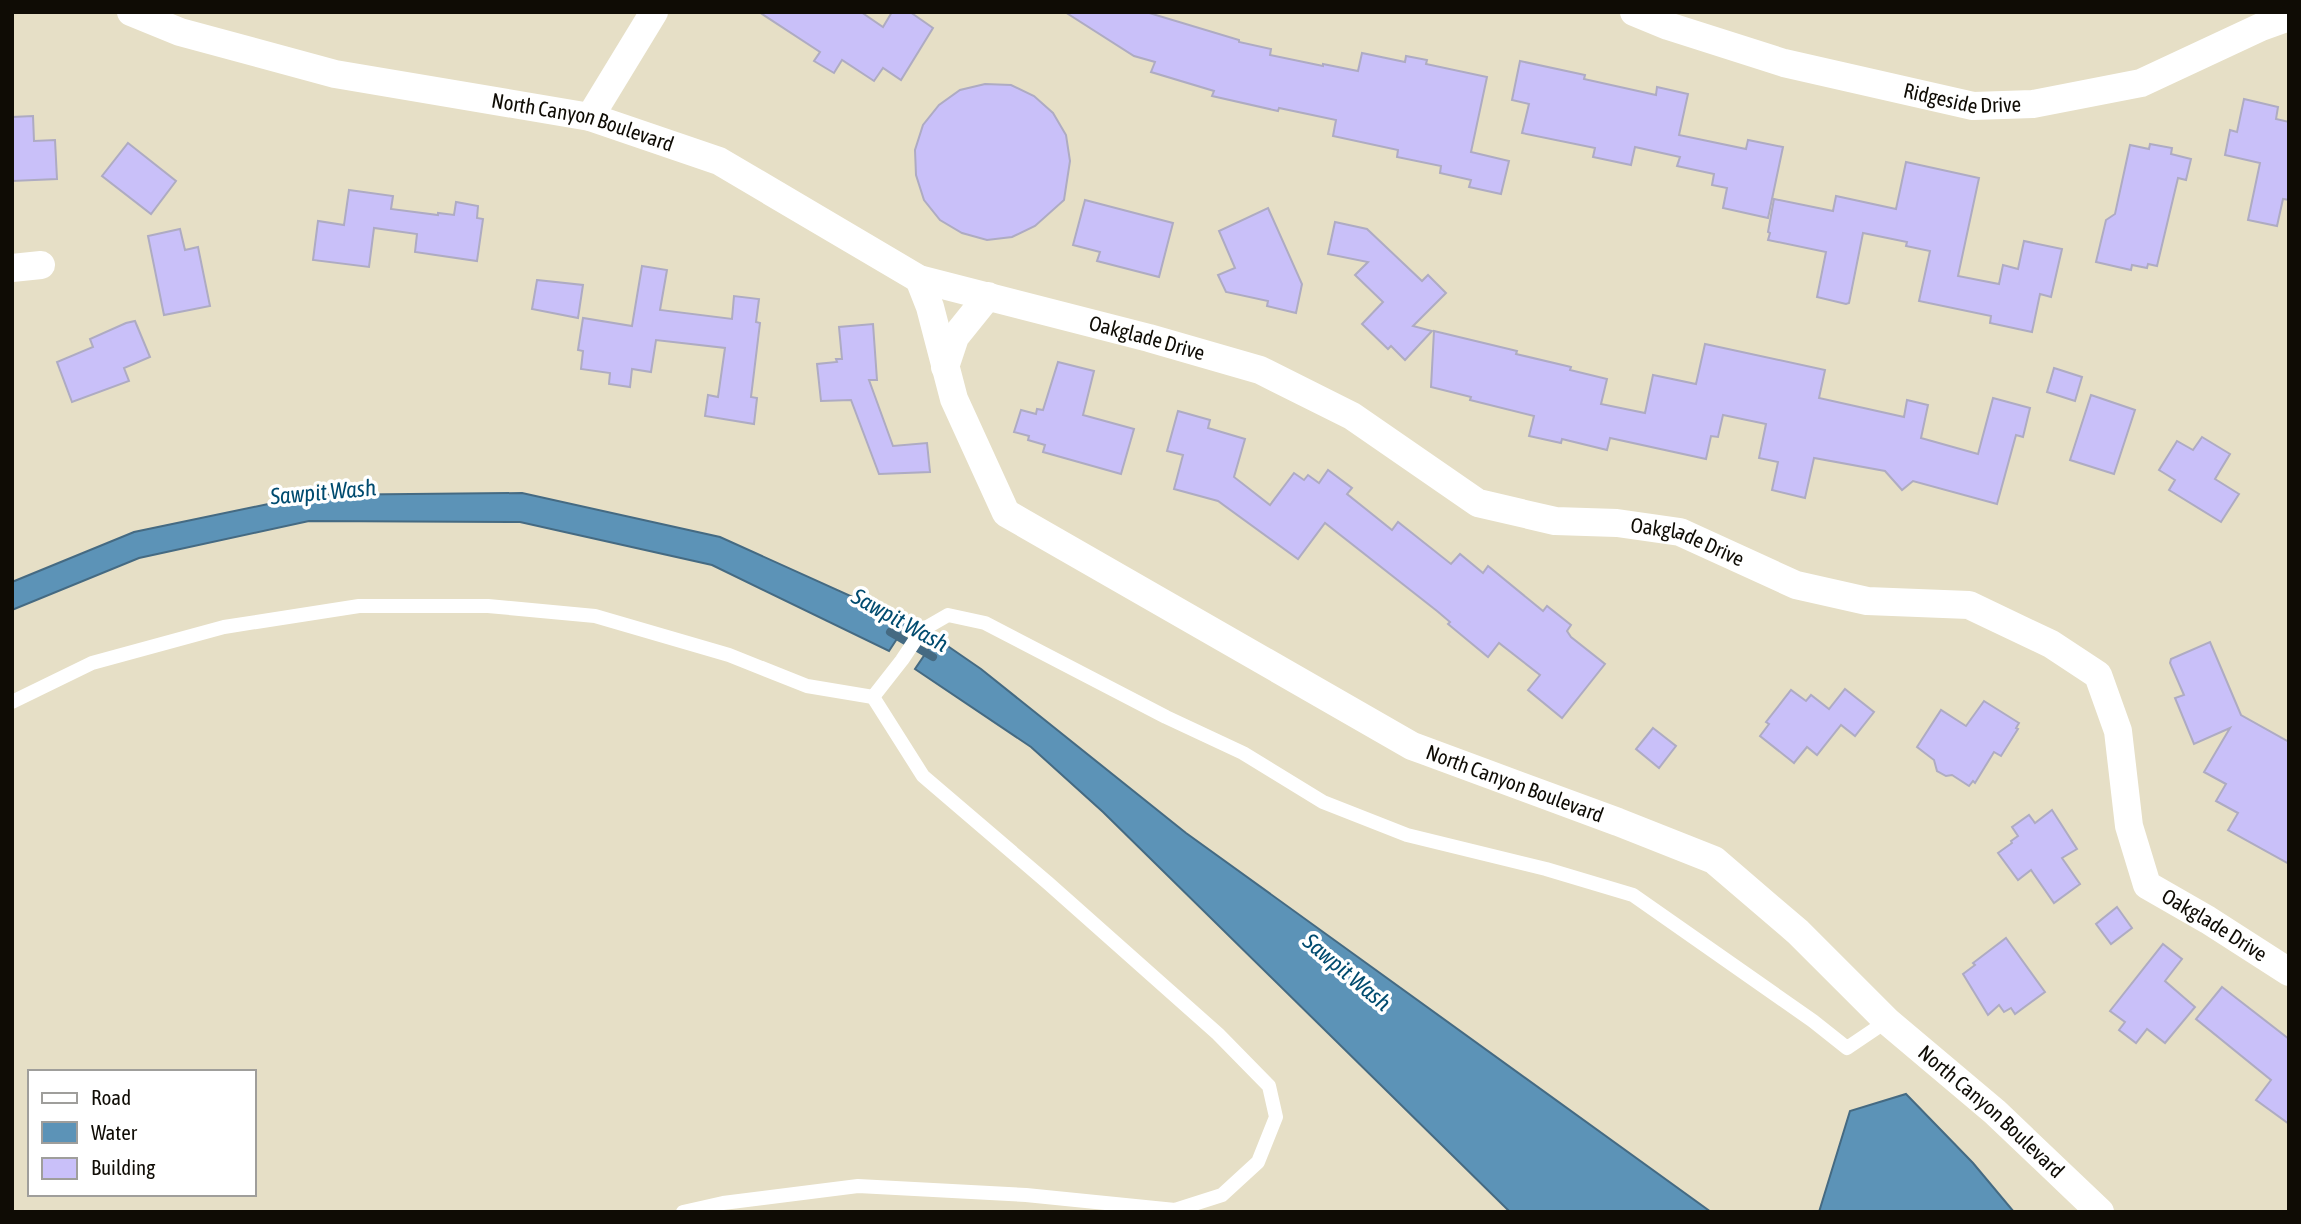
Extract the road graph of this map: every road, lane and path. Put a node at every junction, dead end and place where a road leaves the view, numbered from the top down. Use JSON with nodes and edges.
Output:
{"nodes":[{"id":1,"x":131,"y":12,"type":"edge"},
{"id":2,"x":654,"y":12,"type":"edge"},
{"id":3,"x":1634,"y":12,"type":"edge"},
{"id":4,"x":2289,"y":18,"type":"edge"},
{"id":5,"x":590,"y":117,"type":"junction"},
{"id":6,"x":41,"y":265,"type":"dead end"},
{"id":7,"x":12,"y":268,"type":"edge"},
{"id":8,"x":919,"y":279,"type":"junction"},
{"id":9,"x":988,"y":296,"type":"junction"},
{"id":10,"x":944,"y":367,"type":"junction"},
{"id":11,"x":873,"y":698,"type":"junction"},
{"id":12,"x":12,"y":702,"type":"edge"},
{"id":13,"x":2289,"y":972,"type":"edge"},
{"id":14,"x":1886,"y":1021,"type":"junction"},
{"id":15,"x":683,"y":1212,"type":"edge"},
{"id":16,"x":2100,"y":1212,"type":"edge"}],
"edges":[{"from":1,"to":5,"type":"street","name":"North Canyon Boulevard"},
{"from":2,"to":5,"type":"street"},
{"from":3,"to":4,"type":"street","name":"Ridgeside Drive"},
{"from":5,"to":8,"type":"street","name":"North Canyon Boulevard"},
{"from":6,"to":7,"type":"street"},
{"from":8,"to":9,"type":"street","name":"Oakglade Drive"},
{"from":8,"to":10,"type":"street","name":"North Canyon Boulevard"},
{"from":9,"to":10,"type":"street"},
{"from":9,"to":13,"type":"street","name":"Oakglade Drive"},
{"from":10,"to":14,"type":"street","name":"North Canyon Boulevard"},
{"from":11,"to":12,"type":"lane"},
{"from":11,"to":14,"type":"lane"},
{"from":11,"to":15,"type":"lane"},
{"from":14,"to":16,"type":"street","name":"North Canyon Boulevard"}]}
